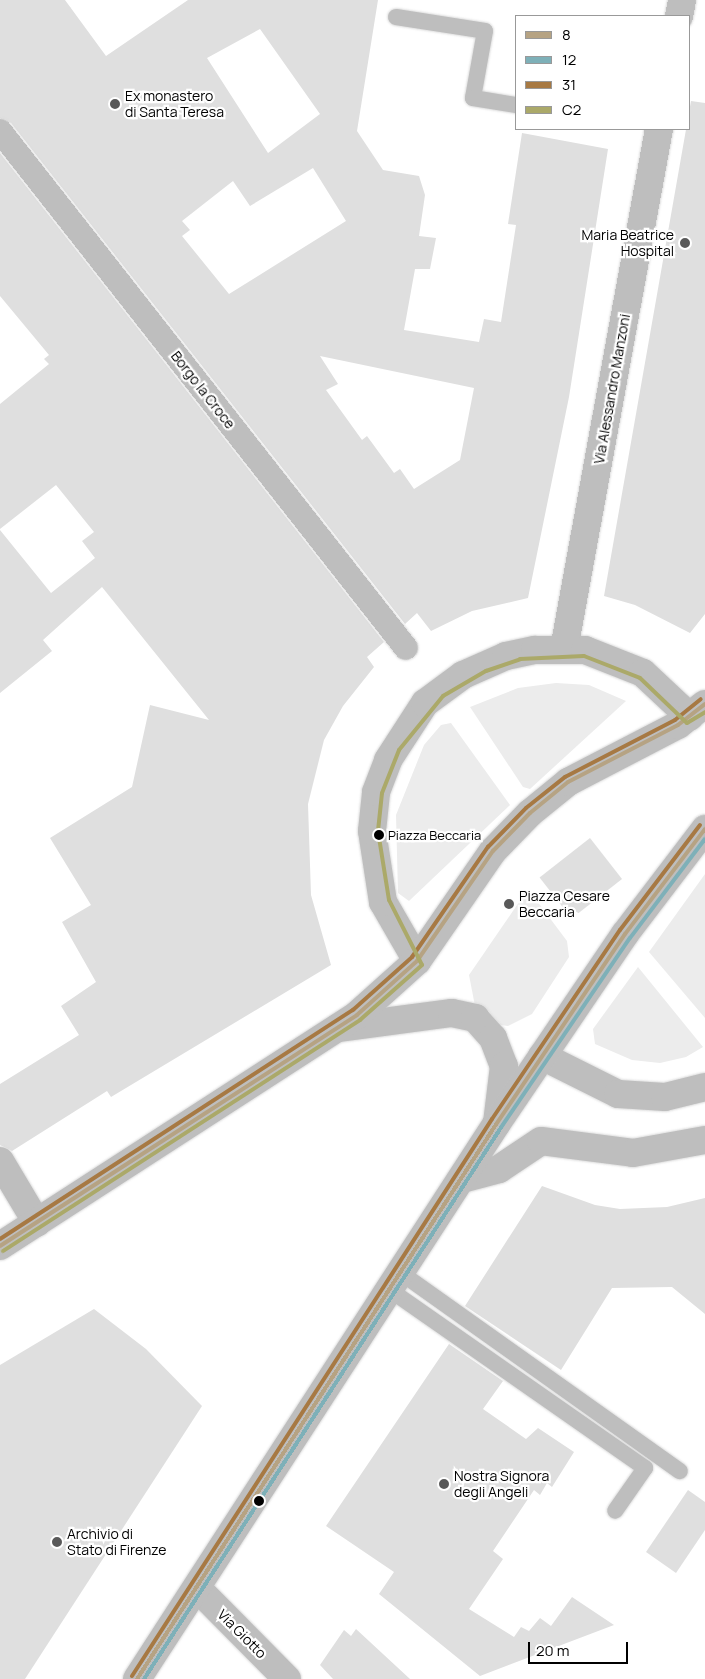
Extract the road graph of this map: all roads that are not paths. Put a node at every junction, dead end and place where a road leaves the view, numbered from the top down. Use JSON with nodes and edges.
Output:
{"nodes":[{"id":1,"x":682,"y":0,"type":"edge"},
{"id":2,"x":679,"y":15,"type":"edge"},
{"id":3,"x":396,"y":17,"type":"dead end"},
{"id":4,"x":515,"y":105,"type":"edge"},
{"id":5,"x":658,"y":130,"type":"edge"},
{"id":6,"x":0,"y":131,"type":"edge"},
{"id":7,"x":406,"y":648,"type":"dead end"},
{"id":8,"x":564,"y":649,"type":"junction"},
{"id":9,"x":698,"y":711,"type":"edge"},
{"id":10,"x":705,"y":829,"type":"edge"},
{"id":11,"x":417,"y":961,"type":"junction"},
{"id":12,"x":338,"y":1028,"type":"junction"},
{"id":13,"x":542,"y":1056,"type":"junction"},
{"id":14,"x":705,"y":1087,"type":"edge"},
{"id":15,"x":497,"y":1123,"type":"junction"},
{"id":16,"x":705,"y":1140,"type":"edge"},
{"id":17,"x":0,"y":1161,"type":"edge"},
{"id":18,"x":462,"y":1179,"type":"junction"},
{"id":19,"x":37,"y":1223,"type":"junction"},
{"id":20,"x":0,"y":1246,"type":"edge"},
{"id":21,"x":395,"y":1282,"type":"junction"},
{"id":22,"x":680,"y":1471,"type":"dead end"},
{"id":23,"x":615,"y":1511,"type":"dead end"},
{"id":24,"x":197,"y":1588,"type":"junction"},
{"id":25,"x":137,"y":1679,"type":"edge"},
{"id":26,"x":287,"y":1679,"type":"edge"}],
"edges":[{"from":1,"to":2,"type":"street"},
{"from":3,"to":4,"type":"lane"},
{"from":5,"to":8,"type":"street","name":"Via Alessandro Manzoni"},
{"from":6,"to":7,"type":"street","name":"Borgo la Croce"},
{"from":8,"to":9,"type":"street"},
{"from":8,"to":11,"type":"street"},
{"from":9,"to":11,"type":"street"},
{"from":10,"to":13,"type":"street"},
{"from":11,"to":12,"type":"street"},
{"from":12,"to":15,"type":"street"},
{"from":12,"to":19,"type":"street"},
{"from":13,"to":14,"type":"street"},
{"from":13,"to":15,"type":"street"},
{"from":15,"to":18,"type":"street"},
{"from":16,"to":18,"type":"street"},
{"from":17,"to":19,"type":"street"},
{"from":18,"to":21,"type":"street"},
{"from":19,"to":20,"type":"street"},
{"from":21,"to":22,"type":"lane"},
{"from":21,"to":23,"type":"lane"},
{"from":21,"to":24,"type":"street"},
{"from":24,"to":25,"type":"street"},
{"from":24,"to":26,"type":"street","name":"Via Giotto"}]}
